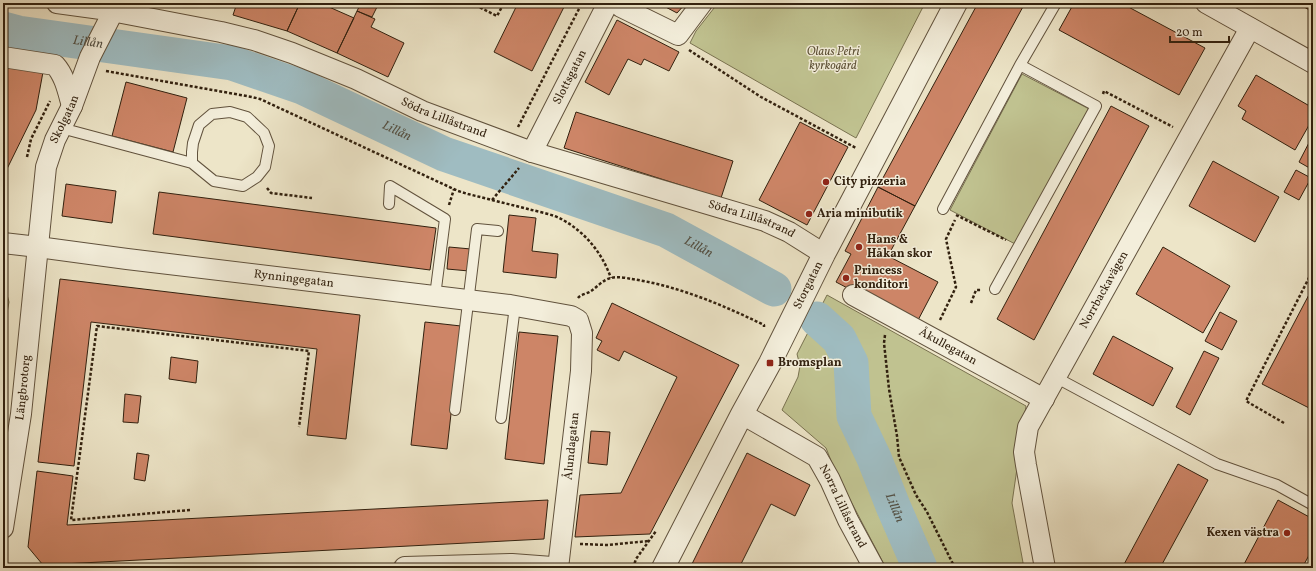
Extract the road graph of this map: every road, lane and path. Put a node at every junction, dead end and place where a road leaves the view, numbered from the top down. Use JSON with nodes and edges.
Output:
{"nodes":[{"id":1,"x":56,"y":3,"type":"edge"},
{"id":2,"x":471,"y":3,"type":"edge"},
{"id":3,"x":504,"y":3,"type":"edge"},
{"id":4,"x":582,"y":3,"type":"edge"},
{"id":5,"x":608,"y":3,"type":"edge"},
{"id":6,"x":617,"y":3,"type":"edge"},
{"id":7,"x":702,"y":3,"type":"edge"},
{"id":8,"x":956,"y":3,"type":"edge"},
{"id":9,"x":1056,"y":3,"type":"edge"},
{"id":10,"x":1206,"y":3,"type":"edge"},
{"id":11,"x":118,"y":7,"type":"edge"},
{"id":12,"x":1250,"y":28,"type":"junction"},
{"id":13,"x":678,"y":35,"type":"junction"},
{"id":14,"x":3,"y":57,"type":"edge"},
{"id":15,"x":95,"y":63,"type":"junction"},
{"id":16,"x":1313,"y":63,"type":"edge"},
{"id":17,"x":1020,"y":65,"type":"junction"},
{"id":18,"x":72,"y":106,"type":"junction"},
{"id":19,"x":1096,"y":106,"type":"junction"},
{"id":20,"x":61,"y":128,"type":"junction"},
{"id":21,"x":1189,"y":136,"type":"junction"},
{"id":22,"x":509,"y":143,"type":"junction"},
{"id":23,"x":856,"y":148,"type":"dead end"},
{"id":24,"x":528,"y":157,"type":"junction"},
{"id":25,"x":192,"y":162,"type":"junction"},
{"id":26,"x":257,"y":177,"type":"junction"},
{"id":27,"x":312,"y":198,"type":"dead end"},
{"id":28,"x":492,"y":200,"type":"junction"},
{"id":29,"x":389,"y":204,"type":"dead end"},
{"id":30,"x":943,"y":209,"type":"joint"},
{"id":31,"x":957,"y":216,"type":"junction"},
{"id":32,"x":498,"y":231,"type":"dead end"},
{"id":33,"x":3,"y":243,"type":"edge"},
{"id":34,"x":1019,"y":246,"type":"junction"},
{"id":35,"x":38,"y":247,"type":"junction"},
{"id":36,"x":824,"y":254,"type":"junction"},
{"id":37,"x":1313,"y":270,"type":"edge"},
{"id":38,"x":611,"y":278,"type":"junction"},
{"id":39,"x":995,"y":289,"type":"dead end"},
{"id":40,"x":976,"y":290,"type":"dead end"},
{"id":41,"x":580,"y":295,"type":"dead end"},
{"id":42,"x":853,"y":295,"type":"dead end"},
{"id":43,"x":435,"y":296,"type":"junction"},
{"id":44,"x":469,"y":300,"type":"junction"},
{"id":45,"x":948,"y":303,"type":"dead end"},
{"id":46,"x":971,"y":303,"type":"dead end"},
{"id":47,"x":515,"y":306,"type":"junction"},
{"id":48,"x":888,"y":314,"type":"junction"},
{"id":49,"x":580,"y":325,"type":"joint"},
{"id":50,"x":764,"y":325,"type":"dead end"},
{"id":51,"x":1055,"y":377,"type":"junction"},
{"id":52,"x":1044,"y":399,"type":"junction"},
{"id":53,"x":455,"y":410,"type":"dead end"},
{"id":54,"x":742,"y":414,"type":"junction"},
{"id":55,"x":501,"y":418,"type":"dead end"},
{"id":56,"x":1284,"y":423,"type":"dead end"},
{"id":57,"x":299,"y":426,"type":"dead end"},
{"id":58,"x":1313,"y":504,"type":"edge"},
{"id":59,"x":190,"y":510,"type":"dead end"},
{"id":60,"x":3,"y":528,"type":"edge"},
{"id":61,"x":649,"y":541,"type":"dead end"},
{"id":62,"x":561,"y":543,"type":"junction"},
{"id":63,"x":636,"y":560,"type":"dead end"},
{"id":64,"x":462,"y":567,"type":"edge"},
{"id":65,"x":404,"y":568,"type":"edge"},
{"id":66,"x":552,"y":568,"type":"edge"},
{"id":67,"x":558,"y":568,"type":"edge"},
{"id":68,"x":633,"y":568,"type":"edge"},
{"id":69,"x":663,"y":568,"type":"edge"},
{"id":70,"x":874,"y":568,"type":"edge"},
{"id":71,"x":955,"y":568,"type":"edge"},
{"id":72,"x":1045,"y":568,"type":"edge"}],
"edges":[{"from":1,"to":11,"type":"street","name":"Södra Lillåstrand"},
{"from":2,"to":3,"type":"path"},
{"from":4,"to":22,"type":"path"},
{"from":5,"to":24,"type":"street","name":"Slottsgatan"},
{"from":6,"to":13,"type":"street"},
{"from":7,"to":13,"type":"street"},
{"from":8,"to":36,"type":"street","name":"Storgatan"},
{"from":9,"to":17,"type":"lane"},
{"from":10,"to":12,"type":"street"},
{"from":11,"to":15,"type":"street","name":"Skolgatan"},
{"from":11,"to":22,"type":"street","name":"Södra Lillåstrand"},
{"from":12,"to":16,"type":"street"},
{"from":12,"to":21,"type":"street","name":"Norrbackavägen"},
{"from":13,"to":23,"type":"path"},
{"from":14,"to":18,"type":"street"},
{"from":15,"to":18,"type":"street","name":"Skolgatan"},
{"from":15,"to":28,"type":"path"},
{"from":17,"to":19,"type":"lane"},
{"from":17,"to":30,"type":"lane"},
{"from":18,"to":20,"type":"street","name":"Skolgatan"},
{"from":19,"to":21,"type":"path"},
{"from":19,"to":34,"type":"lane"},
{"from":20,"to":25,"type":"lane"},
{"from":20,"to":35,"type":"street","name":"Skolgatan"},
{"from":21,"to":51,"type":"street","name":"Norrbackavägen"},
{"from":22,"to":24,"type":"street","name":"Södra Lillåstrand"},
{"from":24,"to":28,"type":"path"},
{"from":24,"to":36,"type":"street","name":"Södra Lillåstrand"},
{"from":25,"to":26,"type":"lane"},
{"from":25,"to":26,"type":"lane"},
{"from":26,"to":27,"type":"path"},
{"from":28,"to":38,"type":"path"},
{"from":29,"to":43,"type":"lane"},
{"from":30,"to":31,"type":"path"},
{"from":31,"to":34,"type":"path"},
{"from":31,"to":45,"type":"path"},
{"from":32,"to":44,"type":"lane"},
{"from":33,"to":35,"type":"street","name":"Rynningegatan"},
{"from":34,"to":39,"type":"lane"},
{"from":35,"to":43,"type":"street","name":"Rynningegatan"},
{"from":35,"to":60,"type":"street","name":"Längbrotorg"},
{"from":36,"to":54,"type":"street","name":"Storgatan"},
{"from":37,"to":56,"type":"path"},
{"from":38,"to":41,"type":"path"},
{"from":38,"to":50,"type":"path"},
{"from":40,"to":46,"type":"path"},
{"from":42,"to":48,"type":"street","name":"Åkullegatan"},
{"from":43,"to":44,"type":"street","name":"Rynningegatan"},
{"from":44,"to":47,"type":"street","name":"Rynningegatan"},
{"from":44,"to":53,"type":"lane"},
{"from":47,"to":49,"type":"street","name":"Rynningegatan"},
{"from":47,"to":55,"type":"lane"},
{"from":48,"to":52,"type":"street","name":"Åkullegatan"},
{"from":48,"to":71,"type":"path"},
{"from":49,"to":62,"type":"street","name":"Ålundagatan"},
{"from":51,"to":52,"type":"street","name":"Norrbackavägen"},
{"from":51,"to":58,"type":"lane"},
{"from":52,"to":72,"type":"street","name":"Norrbackavägen"},
{"from":54,"to":69,"type":"street","name":"Storgatan"},
{"from":54,"to":70,"type":"street","name":"Norra Lillåstrand"},
{"from":57,"to":59,"type":"path"},
{"from":61,"to":62,"type":"path"},
{"from":62,"to":67,"type":"street","name":"Ålundagatan"},
{"from":63,"to":68,"type":"path"},
{"from":64,"to":65,"type":"street"},
{"from":64,"to":66,"type":"street"}]}
